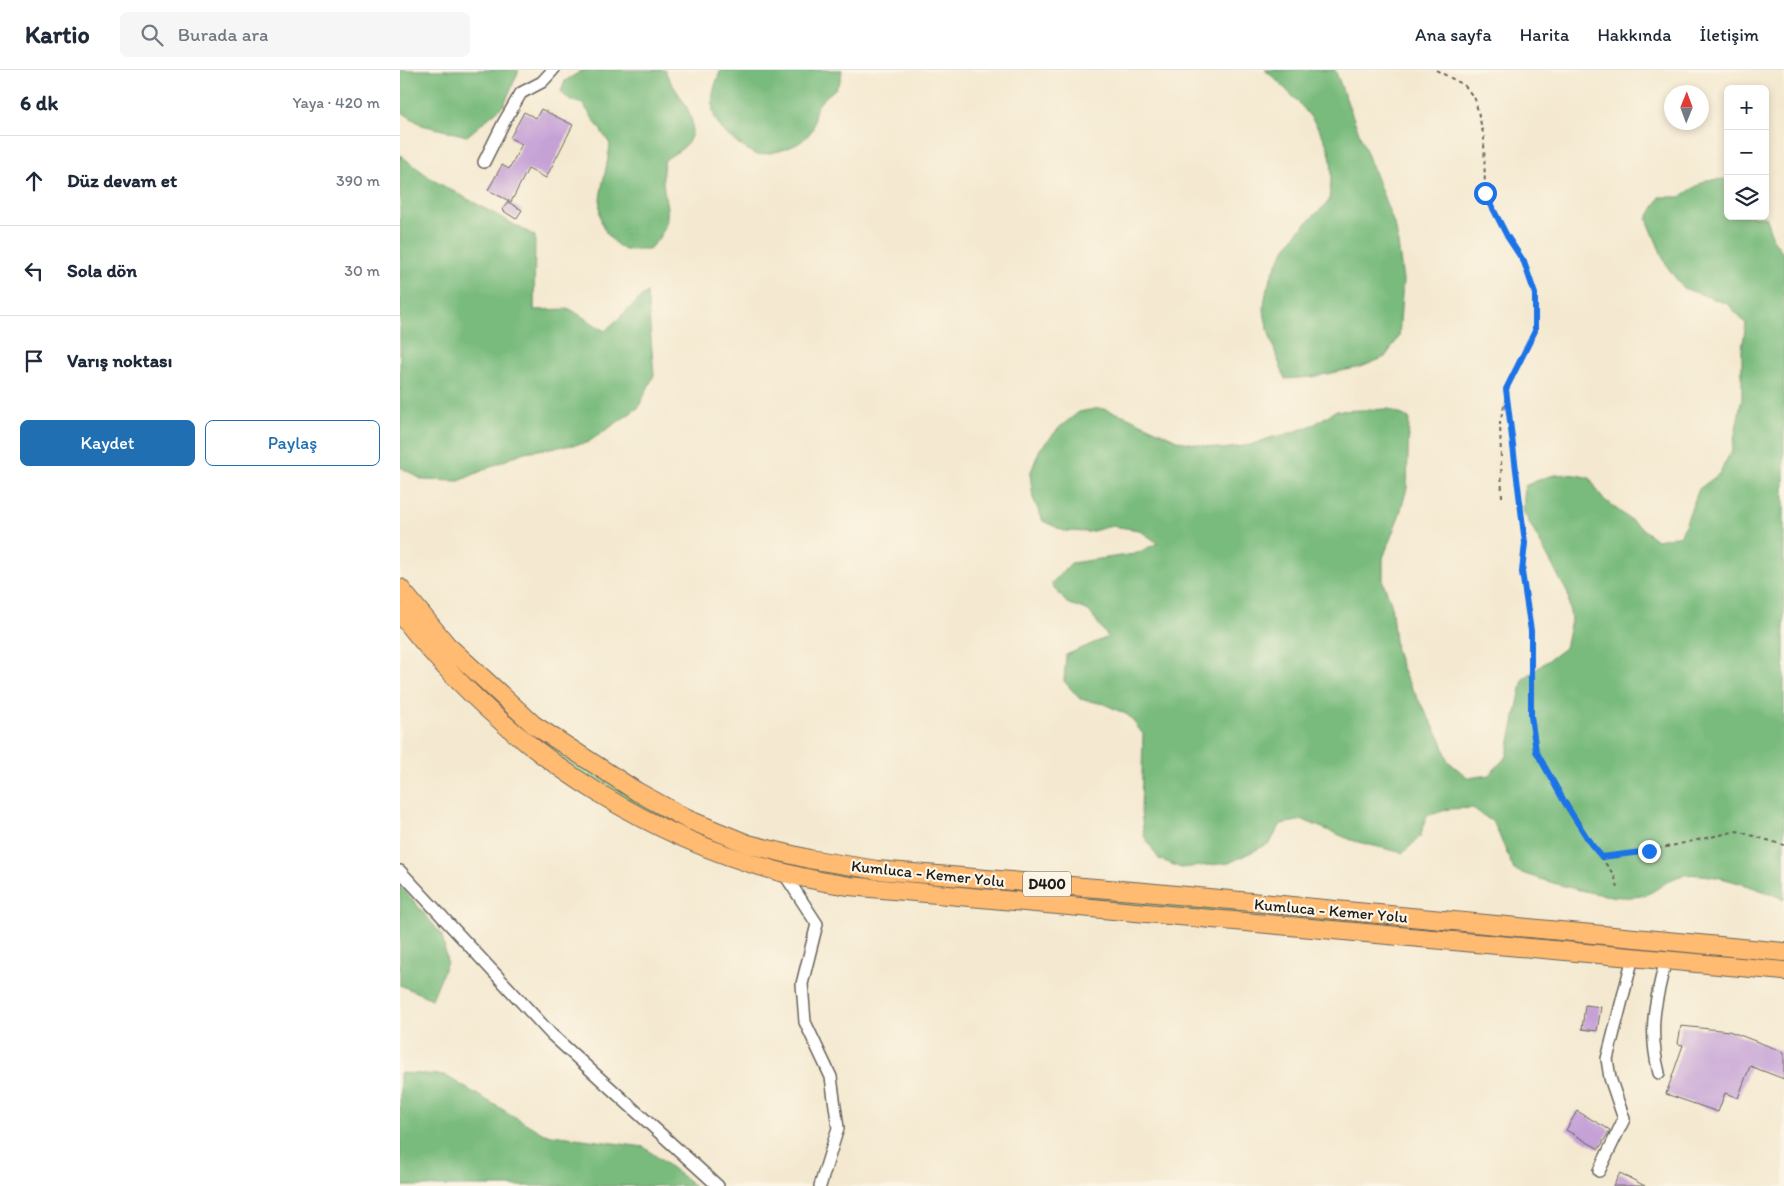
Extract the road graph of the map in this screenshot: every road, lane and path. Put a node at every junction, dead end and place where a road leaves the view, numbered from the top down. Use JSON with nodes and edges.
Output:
{"nodes":[{"id":1,"x":553,"y":70,"type":"edge"},
{"id":2,"x":1436,"y":70,"type":"edge"},
{"id":3,"x":484,"y":162,"type":"dead end"},
{"id":4,"x":1507,"y":397,"type":"junction"},
{"id":5,"x":1502,"y":497,"type":"dead end"},
{"id":6,"x":400,"y":588,"type":"edge"},
{"id":7,"x":400,"y":613,"type":"edge"},
{"id":8,"x":1784,"y":845,"type":"edge"},
{"id":9,"x":1602,"y":857,"type":"junction"},
{"id":10,"x":400,"y":871,"type":"edge"},
{"id":11,"x":785,"y":875,"type":"junction"},
{"id":12,"x":1618,"y":888,"type":"dead end"},
{"id":13,"x":1784,"y":952,"type":"edge"},
{"id":14,"x":1633,"y":956,"type":"junction"},
{"id":15,"x":1666,"y":960,"type":"junction"},
{"id":16,"x":1784,"y":971,"type":"edge"},
{"id":17,"x":1660,"y":1072,"type":"dead end"},
{"id":18,"x":1599,"y":1171,"type":"dead end"},
{"id":19,"x":718,"y":1186,"type":"edge"},
{"id":20,"x":820,"y":1186,"type":"edge"}],
"edges":[{"from":1,"to":3,"type":"street"},
{"from":2,"to":4,"type":"path"},
{"from":4,"to":5,"type":"path"},
{"from":4,"to":9,"type":"path"},
{"from":6,"to":13,"type":"highway","name":"Kumluca - Kemer Yolu","number":"D400"},
{"from":7,"to":11,"type":"highway","name":"Kumluca - Kemer Yolu","number":"D400"},
{"from":8,"to":9,"type":"path"},
{"from":9,"to":12,"type":"path"},
{"from":10,"to":19,"type":"street"},
{"from":11,"to":14,"type":"highway","name":"Kumluca - Kemer Yolu","number":"D400"},
{"from":11,"to":20,"type":"street"},
{"from":14,"to":15,"type":"highway","name":"Kumluca - Kemer Yolu","number":"D400"},
{"from":14,"to":18,"type":"street"},
{"from":15,"to":16,"type":"highway","name":"Kumluca - Kemer Yolu","number":"D400"},
{"from":15,"to":17,"type":"street"}]}
